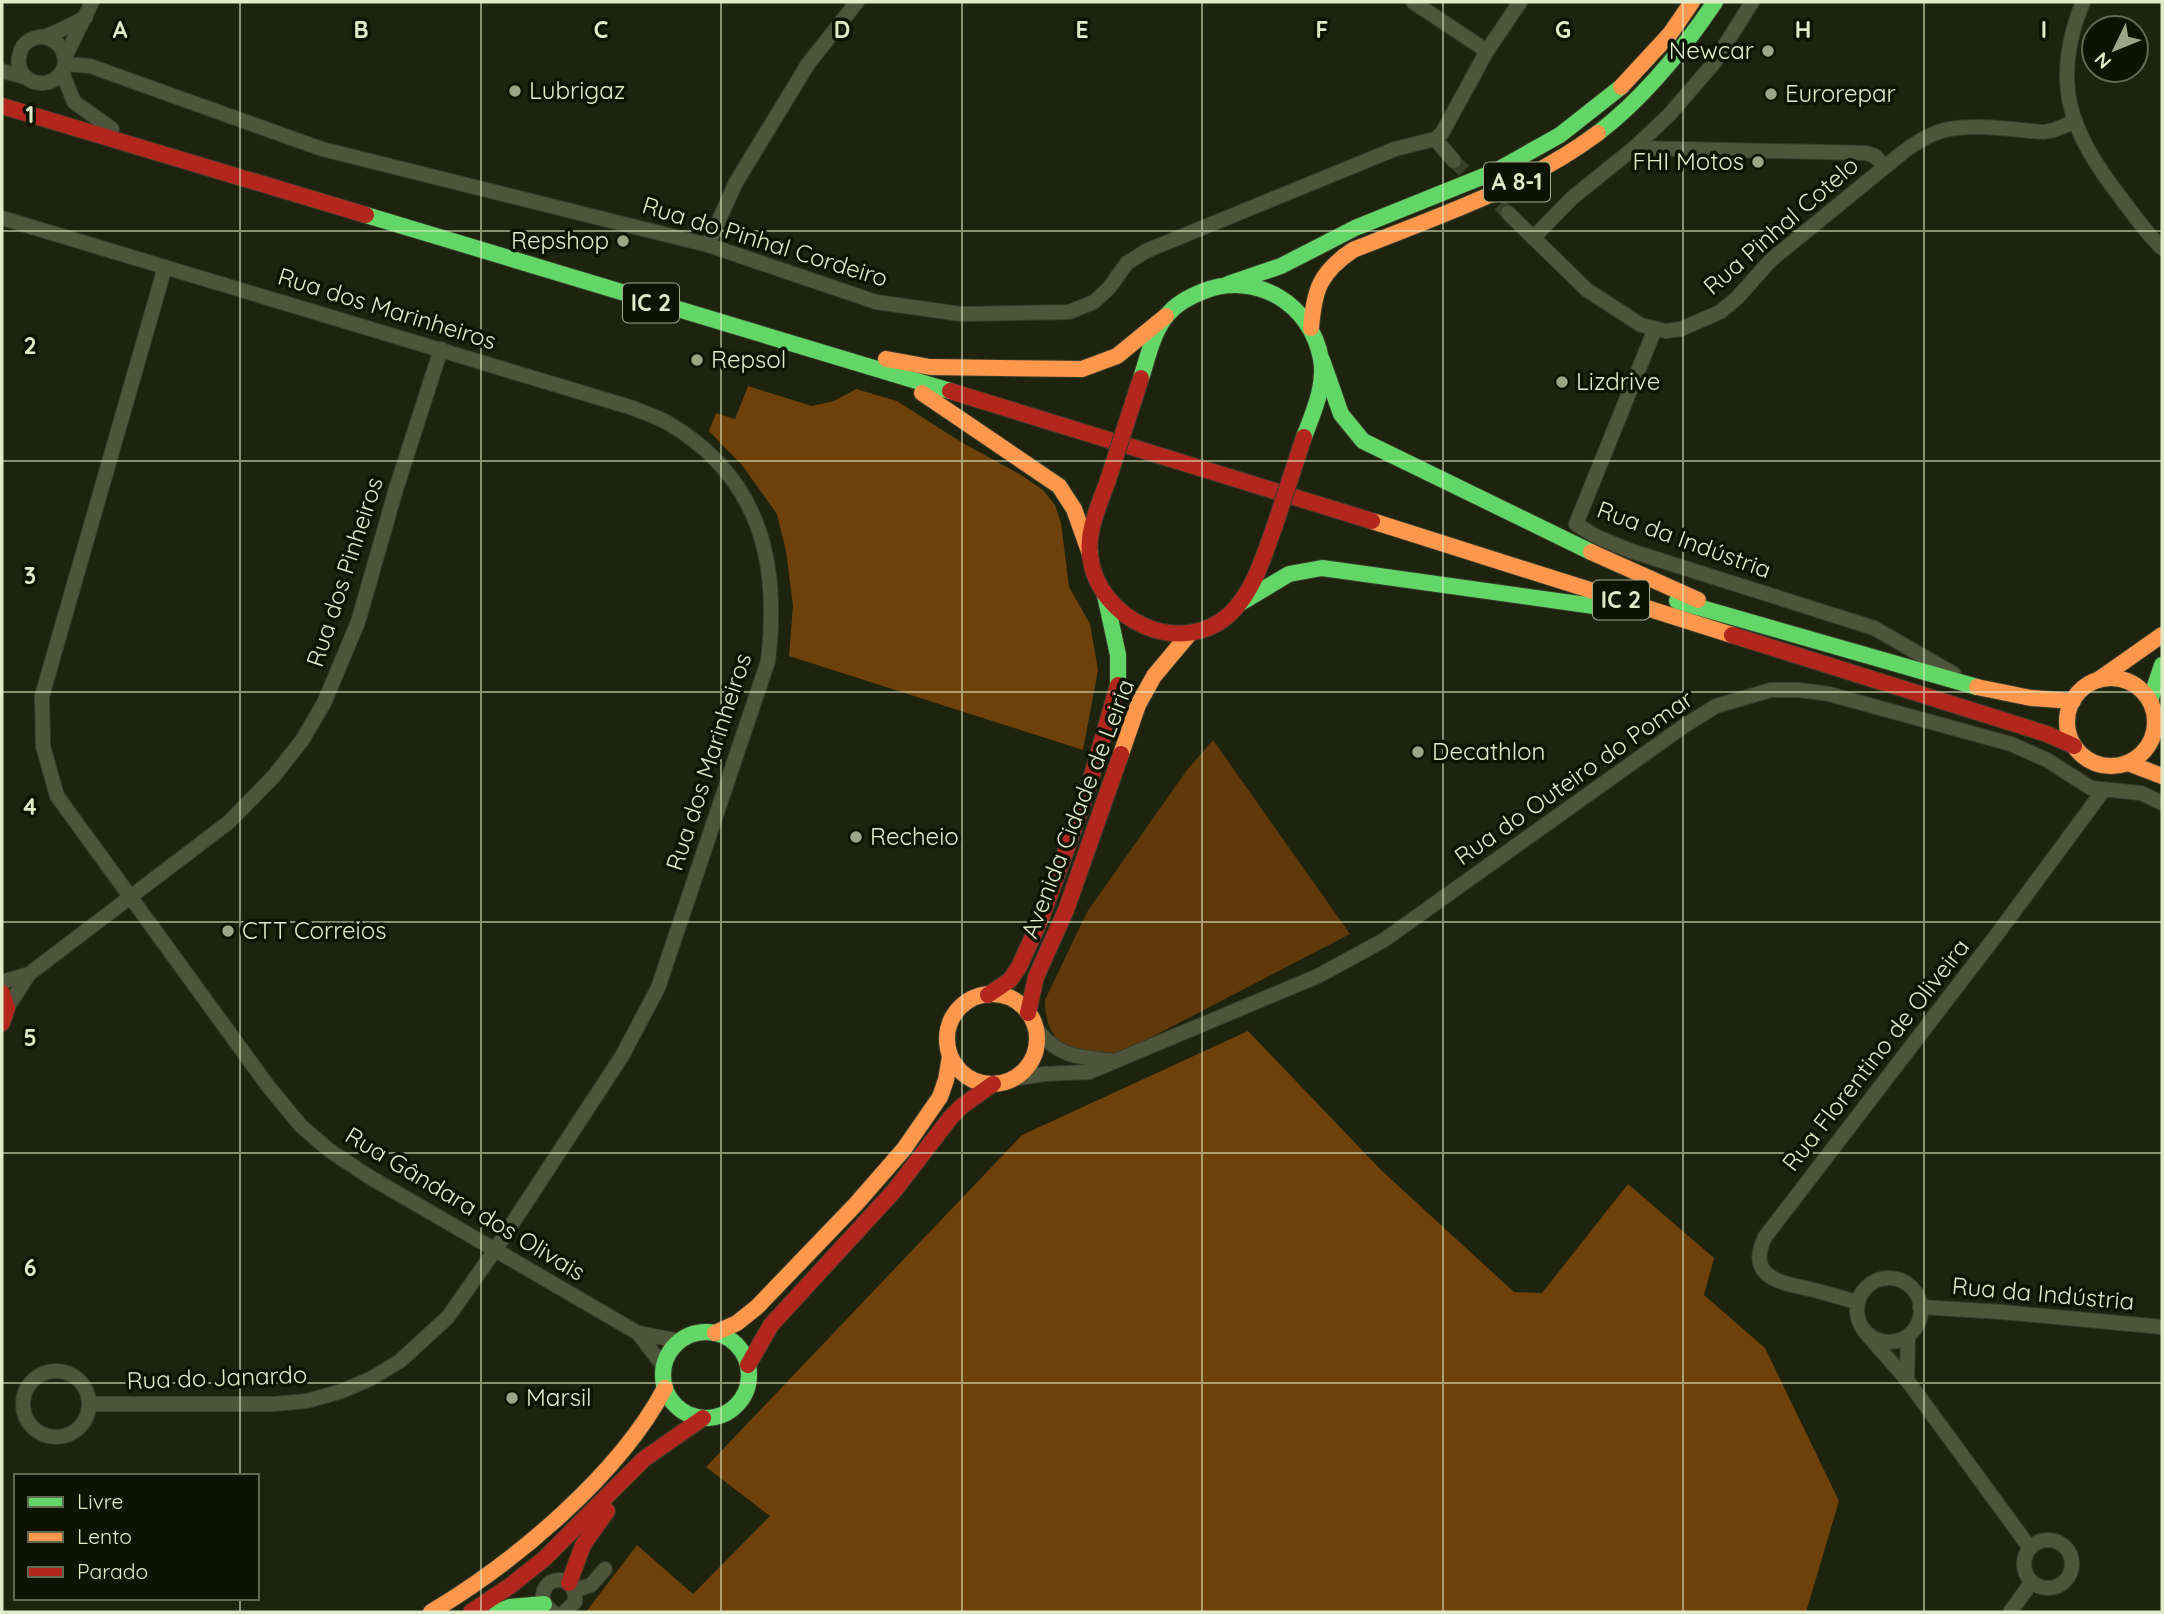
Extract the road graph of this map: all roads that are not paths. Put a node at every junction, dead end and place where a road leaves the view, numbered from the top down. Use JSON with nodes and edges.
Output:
{"nodes":[{"id":1,"x":92,"y":2,"type":"edge"},
{"id":2,"x":858,"y":2,"type":"edge"},
{"id":3,"x":1413,"y":2,"type":"edge"},
{"id":4,"x":1520,"y":2,"type":"edge"},
{"id":5,"x":1692,"y":2,"type":"edge"},
{"id":6,"x":1715,"y":2,"type":"edge"},
{"id":7,"x":1752,"y":2,"type":"edge"},
{"id":8,"x":2082,"y":2,"type":"edge"},
{"id":9,"x":86,"y":16,"type":"junction"},
{"id":10,"x":43,"y":37,"type":"junction"},
{"id":11,"x":1487,"y":51,"type":"junction"},
{"id":12,"x":19,"y":55,"type":"junction"},
{"id":13,"x":64,"y":64,"type":"junction"},
{"id":14,"x":2,"y":65,"type":"edge"},
{"id":15,"x":2,"y":71,"type":"edge"},
{"id":16,"x":25,"y":77,"type":"junction"},
{"id":17,"x":2,"y":95,"type":"edge"},
{"id":18,"x":2,"y":106,"type":"edge"},
{"id":19,"x":2074,"y":122,"type":"junction"},
{"id":20,"x":112,"y":129,"type":"junction"},
{"id":21,"x":1435,"y":139,"type":"junction"},
{"id":22,"x":1634,"y":148,"type":"junction"},
{"id":23,"x":1454,"y":161,"type":"tunnel mouth"},
{"id":24,"x":1885,"y":167,"type":"junction"},
{"id":25,"x":1508,"y":212,"type":"tunnel mouth"},
{"id":26,"x":2,"y":218,"type":"edge"},
{"id":27,"x":1533,"y":239,"type":"junction"},
{"id":28,"x":708,"y":245,"type":"junction"},
{"id":29,"x":2162,"y":248,"type":"edge"},
{"id":30,"x":165,"y":267,"type":"junction"},
{"id":31,"x":1228,"y":284,"type":"junction"},
{"id":32,"x":1166,"y":316,"type":"junction"},
{"id":33,"x":1311,"y":328,"type":"junction"},
{"id":34,"x":1655,"y":329,"type":"junction"},
{"id":35,"x":440,"y":349,"type":"junction"},
{"id":36,"x":861,"y":356,"type":"junction"},
{"id":37,"x":1322,"y":360,"type":"junction"},
{"id":38,"x":894,"y":376,"type":"junction"},
{"id":39,"x":1090,"y":554,"type":"junction"},
{"id":40,"x":1104,"y":595,"type":"junction"},
{"id":41,"x":1239,"y":604,"type":"junction"},
{"id":42,"x":1740,"y":618,"type":"junction"},
{"id":43,"x":1190,"y":633,"type":"junction"},
{"id":44,"x":2162,"y":635,"type":"edge"},
{"id":45,"x":1805,"y":658,"type":"junction"},
{"id":46,"x":2162,"y":665,"type":"edge"},
{"id":47,"x":2098,"y":680,"type":"junction"},
{"id":48,"x":1966,"y":685,"type":"junction"},
{"id":49,"x":2073,"y":701,"type":"junction"},
{"id":50,"x":2150,"y":701,"type":"junction"},
{"id":51,"x":2159,"y":728,"type":"edge"},
{"id":52,"x":2074,"y":746,"type":"junction"},
{"id":53,"x":2128,"y":763,"type":"junction"},
{"id":54,"x":2162,"y":776,"type":"edge"},
{"id":55,"x":2103,"y":791,"type":"junction"},
{"id":56,"x":2162,"y":803,"type":"edge"},
{"id":57,"x":132,"y":898,"type":"junction"},
{"id":58,"x":29,"y":974,"type":"junction"},
{"id":59,"x":2,"y":982,"type":"edge"},
{"id":60,"x":988,"y":995,"type":"junction"},
{"id":61,"x":3,"y":1008,"type":"edge"},
{"id":62,"x":1031,"y":1019,"type":"junction"},
{"id":63,"x":950,"y":1056,"type":"junction"},
{"id":64,"x":1116,"y":1061,"type":"junction"},
{"id":65,"x":1013,"y":1079,"type":"junction"},
{"id":66,"x":993,"y":1084,"type":"junction"},
{"id":67,"x":495,"y":1250,"type":"junction"},
{"id":68,"x":1857,"y":1302,"type":"junction"},
{"id":69,"x":1920,"y":1307,"type":"junction"},
{"id":70,"x":2162,"y":1327,"type":"edge"},
{"id":71,"x":1865,"y":1332,"type":"junction"},
{"id":72,"x":638,"y":1333,"type":"junction"},
{"id":73,"x":715,"y":1333,"type":"junction"},
{"id":74,"x":1908,"y":1336,"type":"junction"},
{"id":75,"x":680,"y":1341,"type":"junction"},
{"id":76,"x":748,"y":1364,"type":"junction"},
{"id":77,"x":664,"y":1367,"type":"junction"},
{"id":78,"x":1907,"y":1380,"type":"junction"},
{"id":79,"x":665,"y":1388,"type":"junction"},
{"id":80,"x":89,"y":1404,"type":"junction"},
{"id":81,"x":703,"y":1418,"type":"junction"},
{"id":82,"x":630,"y":1473,"type":"junction"},
{"id":83,"x":2030,"y":1548,"type":"junction"},
{"id":84,"x":605,"y":1569,"type":"dead end"},
{"id":85,"x":2032,"y":1582,"type":"junction"},
{"id":86,"x":572,"y":1587,"type":"junction"},
{"id":87,"x":548,"y":1608,"type":"edge"},
{"id":88,"x":431,"y":1612,"type":"edge"},
{"id":89,"x":471,"y":1612,"type":"edge"},
{"id":90,"x":496,"y":1612,"type":"edge"},
{"id":91,"x":565,"y":1612,"type":"edge"},
{"id":92,"x":2010,"y":1612,"type":"edge"}],
"edges":[{"from":1,"to":9,"type":"street"},
{"from":2,"to":28,"type":"street"},
{"from":3,"to":11,"type":"street"},
{"from":4,"to":11,"type":"street"},
{"from":5,"to":31,"type":"main road","number":"A 8-1"},
{"from":6,"to":33,"type":"main road","number":"A 8-1"},
{"from":7,"to":22,"type":"street"},
{"from":8,"to":19,"type":"street"},
{"from":9,"to":10,"type":"street"},
{"from":9,"to":13,"type":"street"},
{"from":10,"to":12,"type":"street"},
{"from":10,"to":13,"type":"street"},
{"from":11,"to":21,"type":"street"},
{"from":12,"to":14,"type":"street"},
{"from":12,"to":16,"type":"street"},
{"from":13,"to":16,"type":"street"},
{"from":13,"to":20,"type":"street"},
{"from":13,"to":28,"type":"street","name":"Rua do Pinhal Cordeiro"},
{"from":15,"to":16,"type":"street"},
{"from":17,"to":20,"type":"main road","number":"IC 2"},
{"from":18,"to":38,"type":"main road","number":"IC 2"},
{"from":19,"to":24,"type":"street","name":"Rua Pinhal Cotelo"},
{"from":19,"to":29,"type":"street"},
{"from":20,"to":36,"type":"main road","number":"IC 2"},
{"from":21,"to":23,"type":"street"},
{"from":21,"to":28,"type":"street","name":"Rua do Pinhal Cordeiro"},
{"from":22,"to":24,"type":"street"},
{"from":22,"to":27,"type":"street"},
{"from":24,"to":34,"type":"street","name":"Rua Pinhal Cotelo"},
{"from":25,"to":27,"type":"street"},
{"from":26,"to":30,"type":"street","name":"Rua dos Marinheiros"},
{"from":27,"to":34,"type":"street"},
{"from":30,"to":35,"type":"street","name":"Rua dos Marinheiros"},
{"from":30,"to":57,"type":"street","name":"Rua Gândara dos Olivais"},
{"from":31,"to":32,"type":"main road"},
{"from":31,"to":33,"type":"main road"},
{"from":32,"to":36,"type":"main road"},
{"from":32,"to":39,"type":"main road","bridge":true},
{"from":33,"to":37,"type":"main road"},
{"from":34,"to":48,"type":"street","name":"Rua da Indústria"},
{"from":35,"to":57,"type":"street","name":"Rua dos Pinheiros"},
{"from":35,"to":67,"type":"street","name":"Rua dos Marinheiros"},
{"from":36,"to":42,"type":"main road","number":"IC 2"},
{"from":37,"to":41,"type":"main road","bridge":true},
{"from":37,"to":42,"type":"main road"},
{"from":38,"to":39,"type":"main road","name":"Avenida Cidade de Leiria"},
{"from":38,"to":45,"type":"main road","number":"IC 2"},
{"from":39,"to":40,"type":"main road","name":"Avenida Cidade de Leiria"},
{"from":40,"to":43,"type":"main road"},
{"from":40,"to":60,"type":"main road","name":"Avenida Cidade de Leiria"},
{"from":41,"to":43,"type":"main road"},
{"from":41,"to":45,"type":"main road"},
{"from":42,"to":48,"type":"main road","number":"IC 2"},
{"from":43,"to":62,"type":"main road","name":"Avenida Cidade de Leiria"},
{"from":44,"to":47,"type":"main road"},
{"from":45,"to":52,"type":"main road","number":"IC 2"},
{"from":46,"to":50,"type":"main road"},
{"from":47,"to":49,"type":"main road"},
{"from":47,"to":50,"type":"main road"},
{"from":48,"to":49,"type":"main road","number":"IC 2"},
{"from":49,"to":52,"type":"main road"},
{"from":50,"to":51,"type":"main road"},
{"from":51,"to":53,"type":"main road"},
{"from":52,"to":53,"type":"main road","number":"IC 2"},
{"from":53,"to":54,"type":"main road","number":"IC 2"},
{"from":55,"to":56,"type":"street","name":"Rua do Outeiro do Pomar"},
{"from":55,"to":64,"type":"street","name":"Rua do Outeiro do Pomar"},
{"from":55,"to":68,"type":"street","name":"Rua Florentino de Oliveira"},
{"from":57,"to":58,"type":"street","name":"Rua dos Pinheiros"},
{"from":57,"to":67,"type":"street","name":"Rua Gândara dos Olivais"},
{"from":58,"to":59,"type":"street","name":"Rua dos Pinheiros"},
{"from":58,"to":61,"type":"street","name":"Rua dos Pinheiros"},
{"from":60,"to":62,"type":"main road"},
{"from":60,"to":63,"type":"main road"},
{"from":62,"to":64,"type":"street"},
{"from":62,"to":65,"type":"main road"},
{"from":63,"to":66,"type":"main road"},
{"from":63,"to":73,"type":"main road"},
{"from":64,"to":65,"type":"street","name":"Rua do Outeiro do Pomar"},
{"from":65,"to":66,"type":"main road"},
{"from":66,"to":76,"type":"main road"},
{"from":67,"to":72,"type":"street","name":"Rua Gândara dos Olivais"},
{"from":67,"to":80,"type":"street","name":"Rua do Janardo"},
{"from":68,"to":69,"type":"street"},
{"from":68,"to":71,"type":"street"},
{"from":69,"to":70,"type":"street","name":"Rua da Indústria"},
{"from":69,"to":74,"type":"street"},
{"from":71,"to":74,"type":"street"},
{"from":71,"to":78,"type":"street"},
{"from":72,"to":75,"type":"street","name":"Rua Gândara dos Olivais"},
{"from":72,"to":77,"type":"street","name":"Rua Gândara dos Olivais"},
{"from":73,"to":75,"type":"main road"},
{"from":73,"to":76,"type":"main road"},
{"from":74,"to":78,"type":"street"},
{"from":75,"to":77,"type":"main road"},
{"from":76,"to":81,"type":"main road"},
{"from":77,"to":79,"type":"main road"},
{"from":78,"to":83,"type":"street"},
{"from":79,"to":81,"type":"main road"},
{"from":79,"to":88,"type":"main road"},
{"from":80,"to":80,"type":"street"},
{"from":81,"to":82,"type":"main road"},
{"from":82,"to":86,"type":"main road"},
{"from":82,"to":89,"type":"main road"},
{"from":83,"to":85,"type":"street"},
{"from":83,"to":85,"type":"street"},
{"from":84,"to":86,"type":"street"},
{"from":85,"to":92,"type":"street"},
{"from":86,"to":87,"type":"street"},
{"from":86,"to":91,"type":"street"},
{"from":87,"to":90,"type":"main road"}]}
